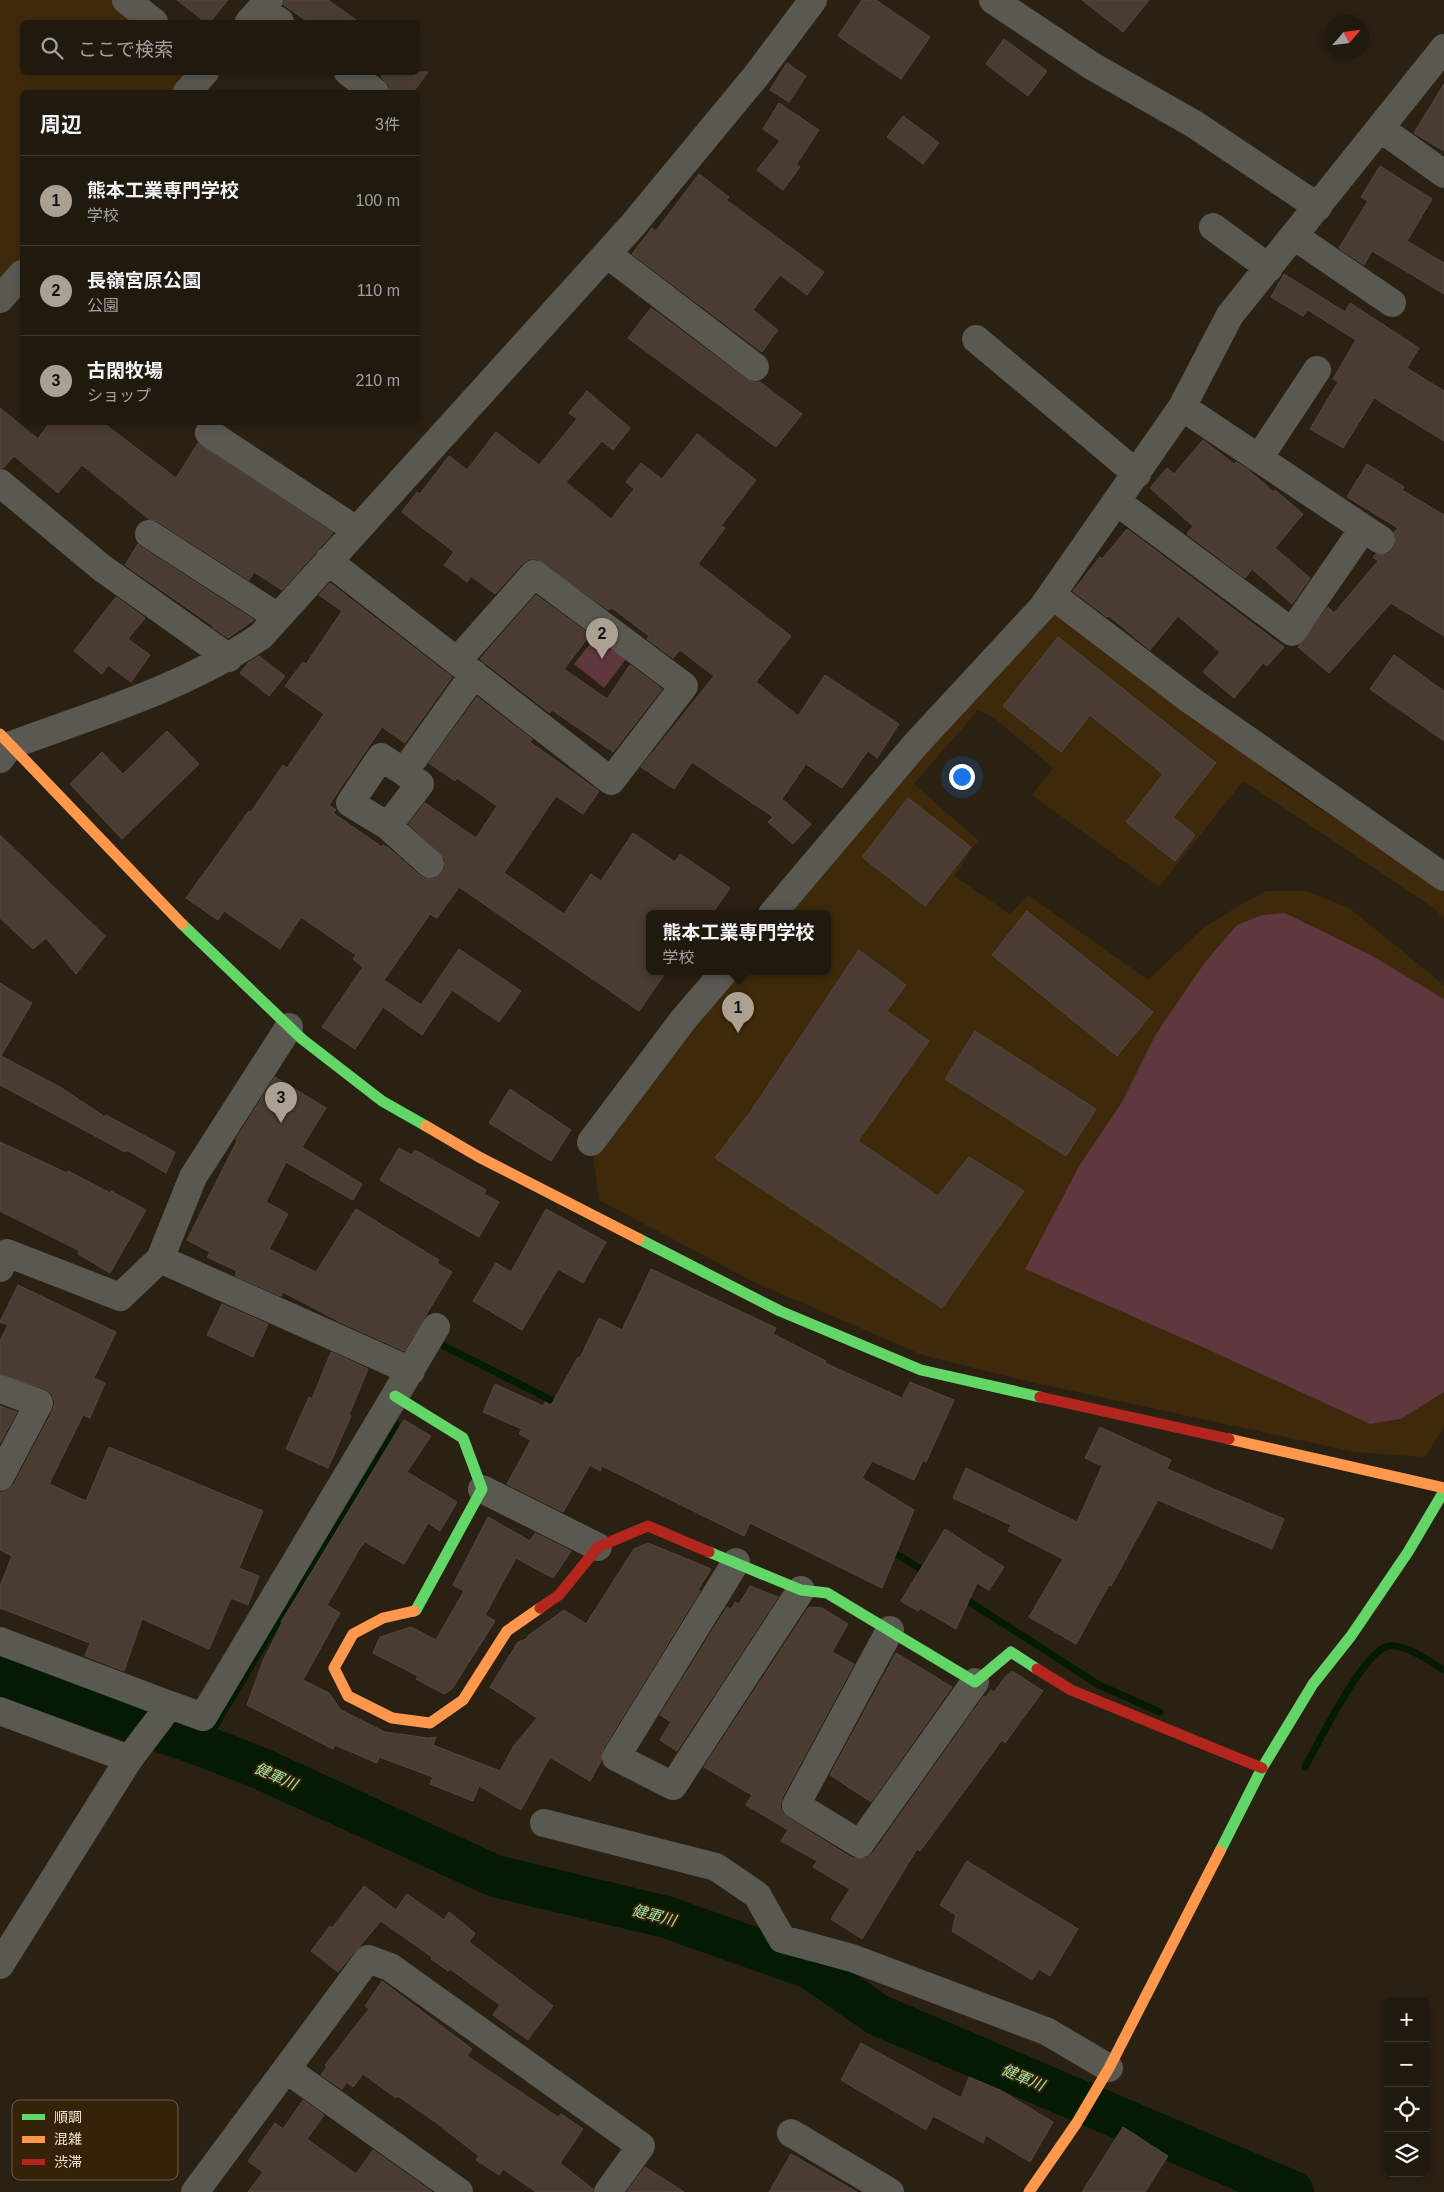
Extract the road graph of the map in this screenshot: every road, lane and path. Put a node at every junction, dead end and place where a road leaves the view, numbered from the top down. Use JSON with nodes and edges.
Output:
{"nodes":[{"id":1,"x":126,"y":0,"type":"edge"},
{"id":2,"x":813,"y":0,"type":"edge"},
{"id":3,"x":993,"y":0,"type":"edge"},
{"id":4,"x":151,"y":20,"type":"edge"},
{"id":5,"x":1444,"y":48,"type":"edge"},
{"id":6,"x":202,"y":75,"type":"edge"},
{"id":7,"x":352,"y":75,"type":"edge"},
{"id":8,"x":190,"y":90,"type":"edge"},
{"id":9,"x":372,"y":90,"type":"edge"},
{"id":10,"x":1380,"y":128,"type":"junction"},
{"id":11,"x":1444,"y":174,"type":"edge"},
{"id":12,"x":1318,"y":207,"type":"junction"},
{"id":13,"x":1213,"y":227,"type":"dead end"},
{"id":14,"x":1294,"y":236,"type":"junction"},
{"id":15,"x":607,"y":254,"type":"junction"},
{"id":16,"x":1268,"y":268,"type":"junction"},
{"id":17,"x":20,"y":276,"type":"edge"},
{"id":18,"x":0,"y":298,"type":"edge"},
{"id":19,"x":1392,"y":303,"type":"dead end"},
{"id":20,"x":976,"y":340,"type":"dead end"},
{"id":21,"x":754,"y":367,"type":"dead end"},
{"id":22,"x":1317,"y":370,"type":"dead end"},
{"id":23,"x":1182,"y":407,"type":"junction"},
{"id":24,"x":209,"y":433,"type":"dead end"},
{"id":25,"x":1259,"y":458,"type":"junction"},
{"id":26,"x":1137,"y":474,"type":"junction"},
{"id":27,"x":0,"y":482,"type":"edge"},
{"id":28,"x":1128,"y":510,"type":"dead end"},
{"id":29,"x":356,"y":530,"type":"junction"},
{"id":30,"x":149,"y":534,"type":"dead end"},
{"id":31,"x":328,"y":561,"type":"junction"},
{"id":32,"x":1052,"y":595,"type":"junction"},
{"id":33,"x":278,"y":617,"type":"junction"},
{"id":34,"x":229,"y":658,"type":"junction"},
{"id":35,"x":466,"y":668,"type":"junction"},
{"id":36,"x":4,"y":746,"type":"edge"},
{"id":37,"x":404,"y":772,"type":"junction"},
{"id":38,"x":388,"y":826,"type":"junction"},
{"id":39,"x":430,"y":864,"type":"dead end"},
{"id":40,"x":1444,"y":877,"type":"edge"},
{"id":41,"x":775,"y":910,"type":"edge"},
{"id":42,"x":721,"y":975,"type":"edge"},
{"id":43,"x":289,"y":1028,"type":"junction"},
{"id":44,"x":591,"y":1142,"type":"dead end"},
{"id":45,"x":160,"y":1259,"type":"junction"},
{"id":46,"x":0,"y":1268,"type":"edge"},
{"id":47,"x":436,"y":1327,"type":"dead end"},
{"id":48,"x":411,"y":1371,"type":"junction"},
{"id":49,"x":0,"y":1389,"type":"edge"},
{"id":50,"x":396,"y":1396,"type":"junction"},
{"id":51,"x":0,"y":1477,"type":"edge"},
{"id":52,"x":482,"y":1489,"type":"junction"},
{"id":53,"x":1444,"y":1490,"type":"edge"},
{"id":54,"x":598,"y":1547,"type":"junction"},
{"id":55,"x":736,"y":1562,"type":"junction"},
{"id":56,"x":801,"y":1590,"type":"junction"},
{"id":57,"x":890,"y":1630,"type":"junction"},
{"id":58,"x":0,"y":1641,"type":"edge"},
{"id":59,"x":975,"y":1682,"type":"junction"},
{"id":60,"x":170,"y":1705,"type":"junction"},
{"id":61,"x":0,"y":1711,"type":"edge"},
{"id":62,"x":129,"y":1759,"type":"junction"},
{"id":63,"x":1262,"y":1768,"type":"junction"},
{"id":64,"x":544,"y":1823,"type":"dead end"},
{"id":65,"x":0,"y":1964,"type":"edge"},
{"id":66,"x":1109,"y":2068,"type":"junction"},
{"id":67,"x":286,"y":2069,"type":"junction"},
{"id":68,"x":791,"y":2133,"type":"dead end"},
{"id":69,"x":204,"y":2189,"type":"edge"},
{"id":70,"x":459,"y":2192,"type":"edge"},
{"id":71,"x":608,"y":2192,"type":"edge"},
{"id":72,"x":890,"y":2192,"type":"edge"},
{"id":73,"x":1029,"y":2192,"type":"edge"}],
"edges":[{"from":1,"to":4,"type":"street"},
{"from":2,"to":15,"type":"street"},
{"from":3,"to":12,"type":"street"},
{"from":5,"to":10,"type":"street"},
{"from":6,"to":8,"type":"street"},
{"from":7,"to":9,"type":"street"},
{"from":10,"to":11,"type":"street"},
{"from":10,"to":12,"type":"street"},
{"from":12,"to":14,"type":"street"},
{"from":13,"to":16,"type":"street"},
{"from":14,"to":16,"type":"street"},
{"from":14,"to":19,"type":"street"},
{"from":15,"to":21,"type":"street"},
{"from":15,"to":29,"type":"street"},
{"from":16,"to":23,"type":"street"},
{"from":17,"to":18,"type":"street"},
{"from":20,"to":26,"type":"street"},
{"from":22,"to":25,"type":"street"},
{"from":23,"to":25,"type":"street"},
{"from":23,"to":26,"type":"street"},
{"from":24,"to":29,"type":"street"},
{"from":25,"to":28,"type":"street"},
{"from":26,"to":32,"type":"street"},
{"from":27,"to":34,"type":"street"},
{"from":29,"to":31,"type":"street"},
{"from":30,"to":33,"type":"street"},
{"from":31,"to":33,"type":"street"},
{"from":31,"to":35,"type":"street"},
{"from":32,"to":40,"type":"street"},
{"from":32,"to":41,"type":"street"},
{"from":33,"to":34,"type":"street"},
{"from":34,"to":36,"type":"street"},
{"from":35,"to":35,"type":"street"},
{"from":35,"to":37,"type":"street"},
{"from":36,"to":43,"type":"street"},
{"from":37,"to":38,"type":"street"},
{"from":37,"to":38,"type":"street"},
{"from":38,"to":39,"type":"street"},
{"from":42,"to":44,"type":"street"},
{"from":43,"to":45,"type":"street"},
{"from":43,"to":53,"type":"street"},
{"from":45,"to":46,"type":"street"},
{"from":45,"to":48,"type":"street"},
{"from":47,"to":48,"type":"street"},
{"from":48,"to":50,"type":"street"},
{"from":49,"to":51,"type":"street"},
{"from":50,"to":52,"type":"street"},
{"from":50,"to":60,"type":"street"},
{"from":52,"to":54,"type":"street"},
{"from":52,"to":54,"type":"street"},
{"from":53,"to":63,"type":"street"},
{"from":54,"to":55,"type":"street"},
{"from":55,"to":56,"type":"street"},
{"from":55,"to":56,"type":"street"},
{"from":56,"to":57,"type":"street"},
{"from":57,"to":59,"type":"street"},
{"from":57,"to":59,"type":"street"},
{"from":58,"to":60,"type":"street"},
{"from":59,"to":63,"type":"street"},
{"from":60,"to":62,"type":"street"},
{"from":61,"to":62,"type":"street"},
{"from":62,"to":65,"type":"street"},
{"from":63,"to":66,"type":"street"},
{"from":64,"to":66,"type":"street"},
{"from":66,"to":73,"type":"street"},
{"from":67,"to":69,"type":"street"},
{"from":67,"to":70,"type":"street"},
{"from":67,"to":71,"type":"street"},
{"from":68,"to":72,"type":"street"}]}
